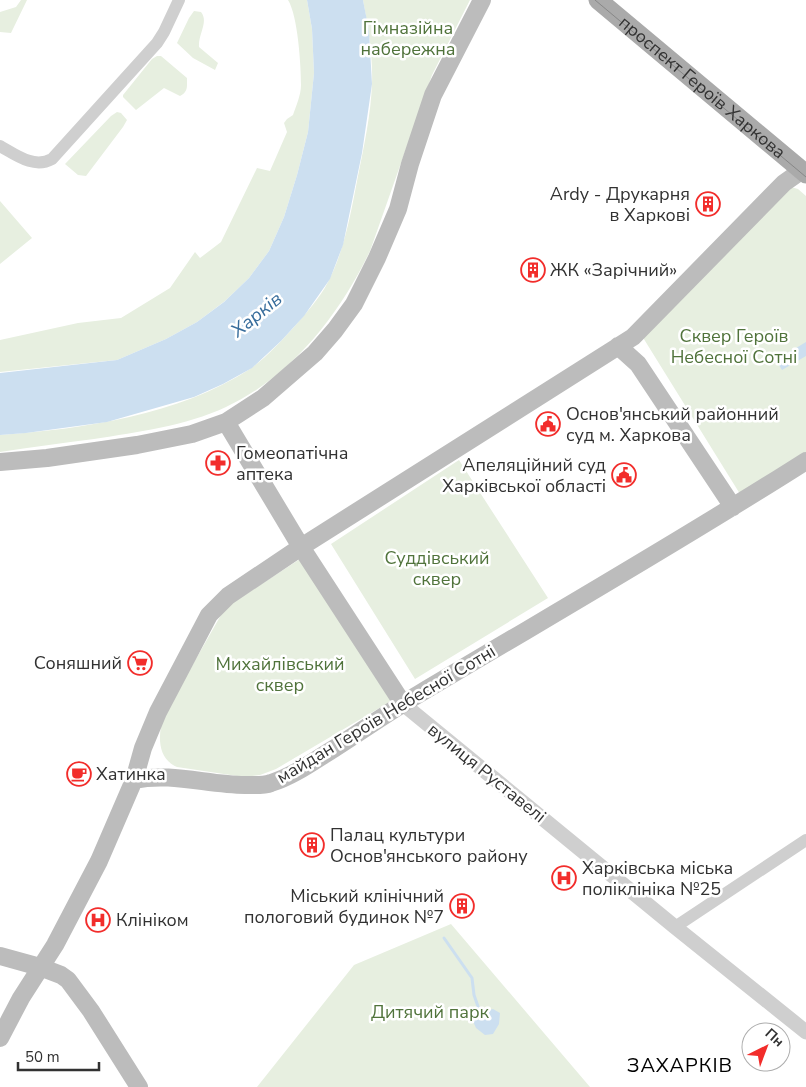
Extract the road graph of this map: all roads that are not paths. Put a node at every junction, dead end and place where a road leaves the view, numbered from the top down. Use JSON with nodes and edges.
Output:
{"nodes":[{"id":1,"x":179,"y":0,"type":"edge"},
{"id":2,"x":482,"y":0,"type":"edge"},
{"id":3,"x":598,"y":0,"type":"edge"},
{"id":4,"x":0,"y":146,"type":"edge"},
{"id":5,"x":804,"y":171,"type":"edge"},
{"id":6,"x":618,"y":346,"type":"junction"},
{"id":7,"x":226,"y":422,"type":"junction"},
{"id":8,"x":806,"y":461,"type":"edge"},
{"id":9,"x":0,"y":462,"type":"edge"},
{"id":10,"x":733,"y":508,"type":"junction"},
{"id":11,"x":301,"y":547,"type":"junction"},
{"id":12,"x":403,"y":704,"type":"junction"},
{"id":13,"x":134,"y":780,"type":"junction"},
{"id":14,"x":806,"y":840,"type":"edge"},
{"id":15,"x":675,"y":927,"type":"junction"},
{"id":16,"x":0,"y":956,"type":"edge"},
{"id":17,"x":40,"y":967,"type":"junction"},
{"id":18,"x":806,"y":1032,"type":"edge"},
{"id":19,"x":0,"y":1038,"type":"edge"},
{"id":20,"x":139,"y":1087,"type":"edge"}],
"edges":[{"from":1,"to":4,"type":"street"},
{"from":2,"to":7,"type":"main road"},
{"from":3,"to":5,"type":"main road","name":"проспект Героїв Харкова"},
{"from":5,"to":6,"type":"main road"},
{"from":6,"to":10,"type":"main road"},
{"from":6,"to":11,"type":"main road"},
{"from":7,"to":9,"type":"main road"},
{"from":7,"to":11,"type":"main road","name":"вулиця Руставелі"},
{"from":8,"to":10,"type":"main road","name":"майдан Героїв Небесної Сотні"},
{"from":10,"to":12,"type":"main road","name":"майдан Героїв Небесної Сотні"},
{"from":11,"to":12,"type":"main road","name":"вулиця Руставелі"},
{"from":11,"to":13,"type":"main road"},
{"from":12,"to":13,"type":"main road","name":"майдан Героїв Небесної Сотні"},
{"from":12,"to":15,"type":"street","name":"вулиця Руставелі"},
{"from":13,"to":17,"type":"main road"},
{"from":14,"to":15,"type":"street"},
{"from":15,"to":18,"type":"street","name":"вулиця Руставелі"},
{"from":16,"to":17,"type":"main road"},
{"from":17,"to":19,"type":"main road"},
{"from":17,"to":20,"type":"main road"}]}
